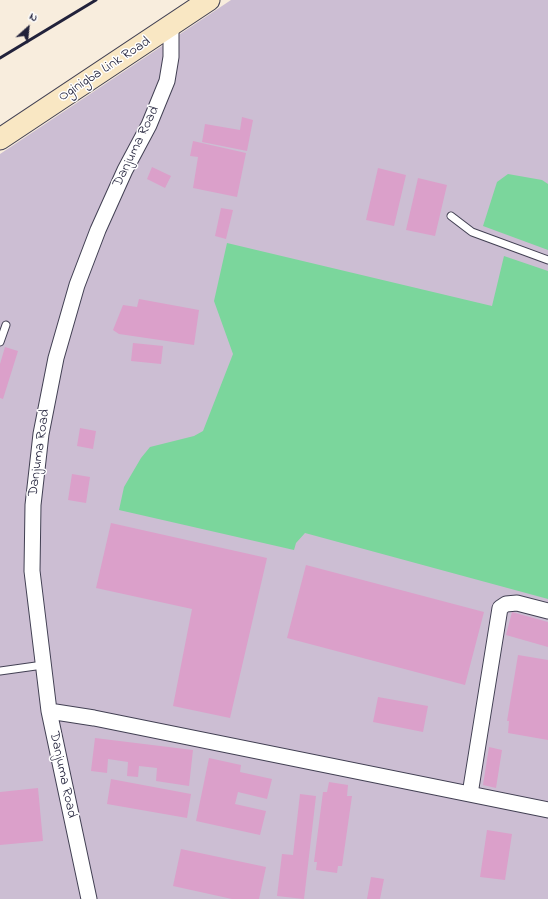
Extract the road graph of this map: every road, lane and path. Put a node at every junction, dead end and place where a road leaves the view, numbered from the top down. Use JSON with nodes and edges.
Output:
{"nodes":[{"id":1,"x":209,"y":0,"type":"edge"},
{"id":2,"x":171,"y":26,"type":"junction"},
{"id":3,"x":0,"y":139,"type":"edge"},
{"id":4,"x":451,"y":216,"type":"dead end"},
{"id":5,"x":548,"y":260,"type":"edge"},
{"id":6,"x":6,"y":324,"type":"dead end"},
{"id":7,"x":0,"y":342,"type":"edge"},
{"id":8,"x":548,"y":611,"type":"edge"},
{"id":9,"x":43,"y":665,"type":"junction"},
{"id":10,"x":0,"y":671,"type":"edge"},
{"id":11,"x":49,"y":711,"type":"junction"},
{"id":12,"x":470,"y":794,"type":"junction"},
{"id":13,"x":548,"y":810,"type":"edge"},
{"id":14,"x":89,"y":899,"type":"edge"}],
"edges":[{"from":1,"to":2,"type":"street","name":"Oginigba Link Road"},
{"from":2,"to":3,"type":"street","name":"Oginigba Link Road"},
{"from":2,"to":9,"type":"street","name":"Danjuma Road"},
{"from":4,"to":5,"type":"lane"},
{"from":6,"to":7,"type":"lane"},
{"from":8,"to":12,"type":"street"},
{"from":9,"to":10,"type":"lane"},
{"from":9,"to":11,"type":"street","name":"Danjuma Road"},
{"from":11,"to":12,"type":"street"},
{"from":11,"to":14,"type":"street","name":"Danjuma Road"},
{"from":12,"to":13,"type":"street"}]}
